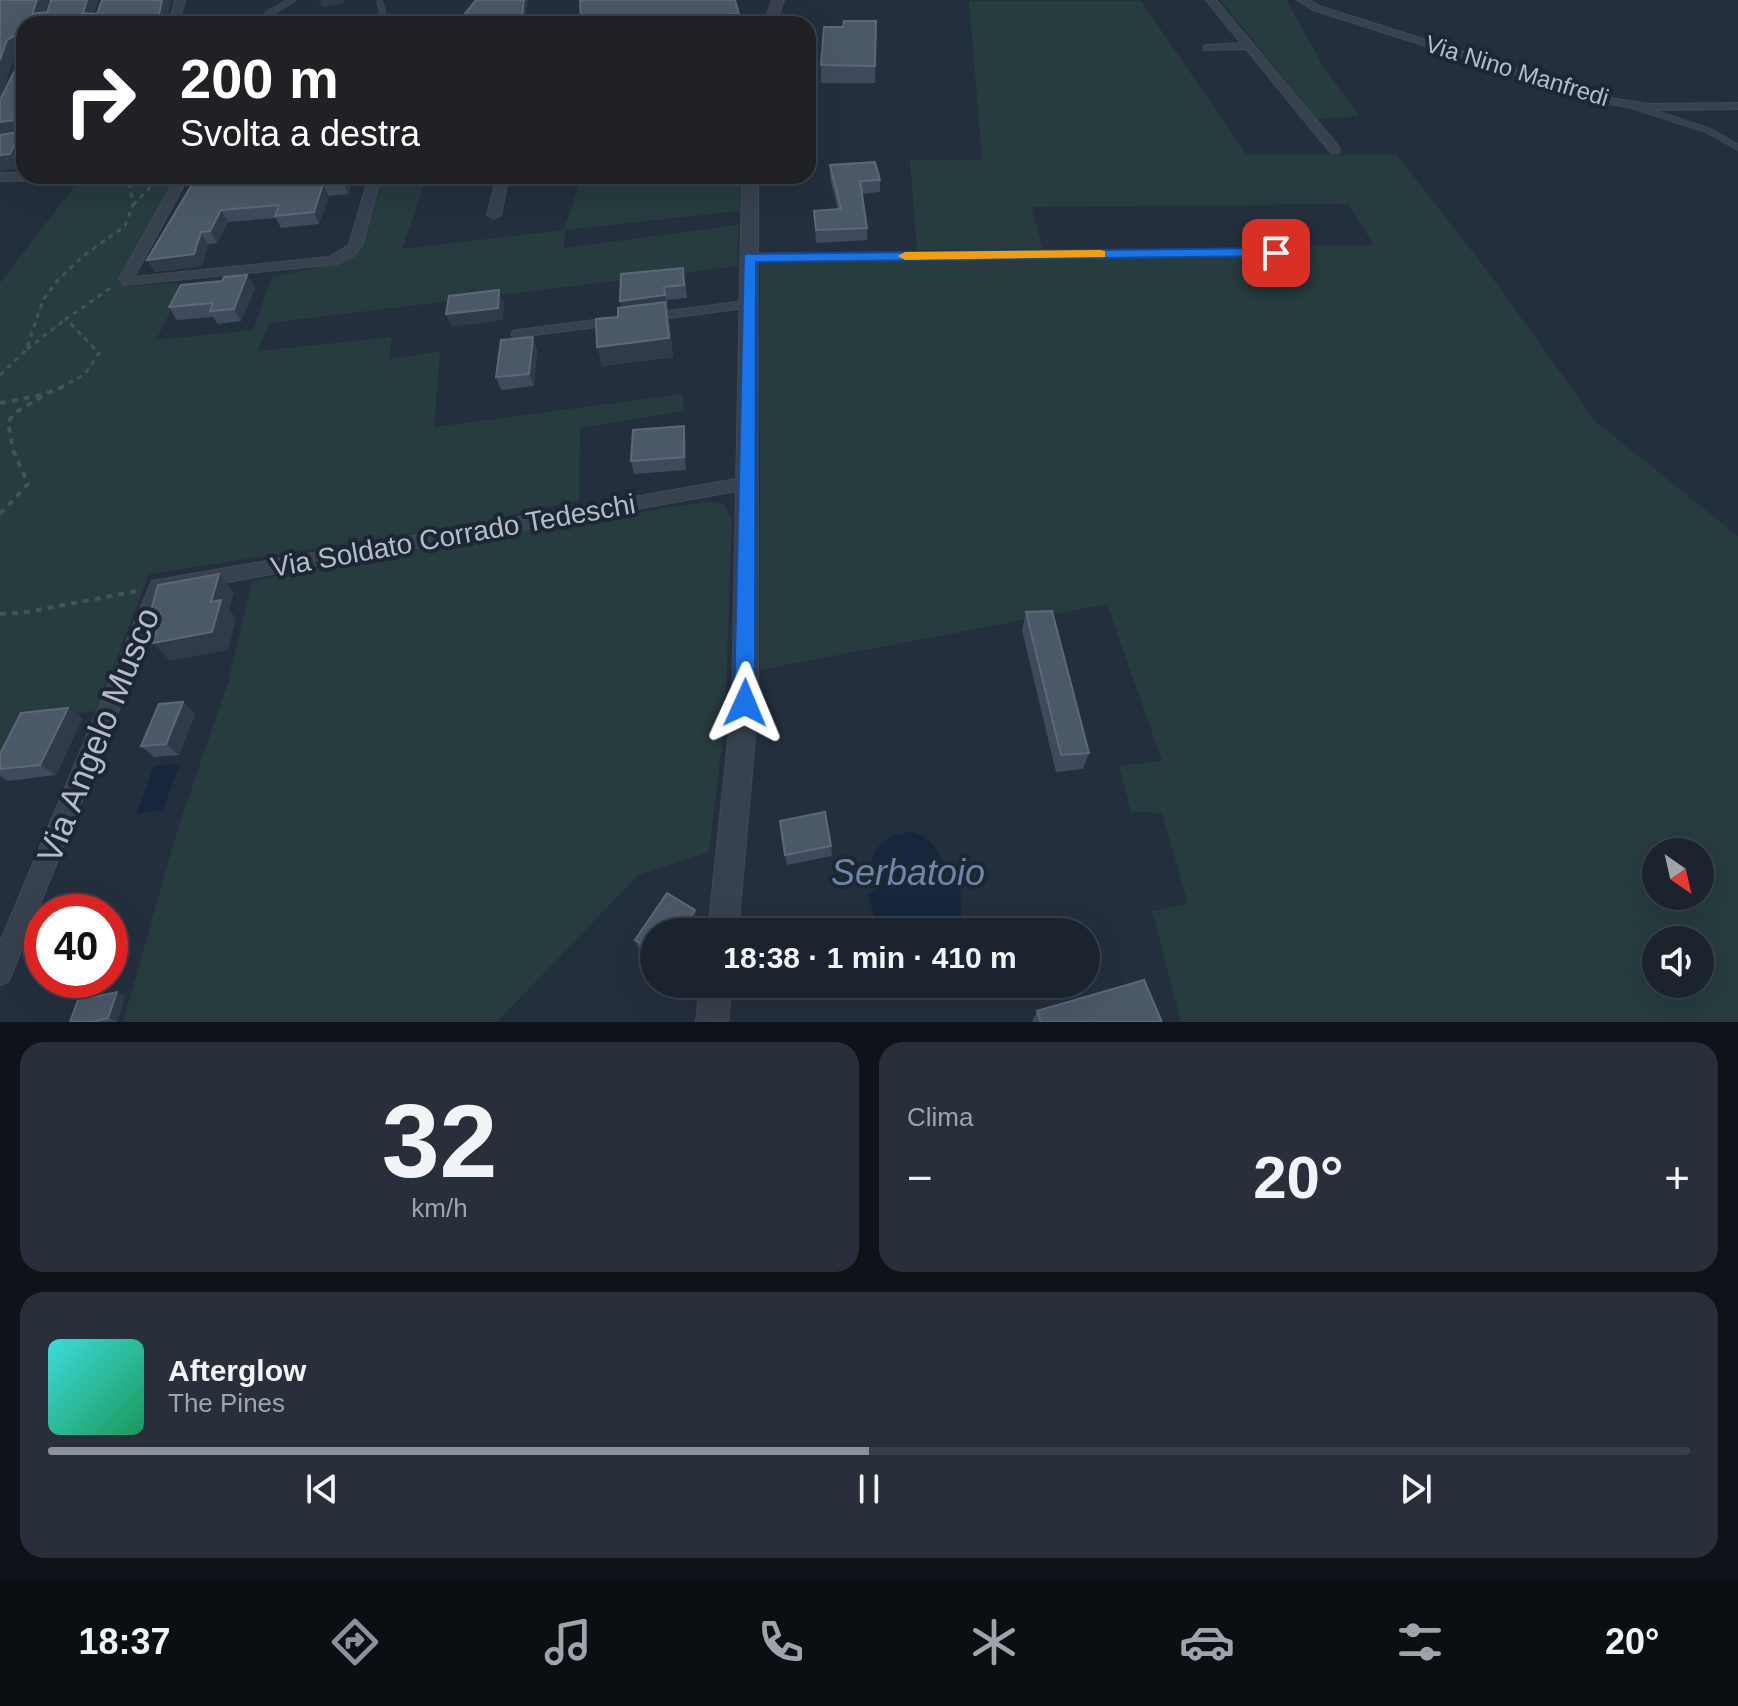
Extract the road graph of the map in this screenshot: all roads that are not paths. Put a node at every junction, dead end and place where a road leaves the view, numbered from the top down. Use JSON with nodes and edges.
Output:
{"nodes":[{"id":1,"x":292,"y":0,"type":"edge"},
{"id":2,"x":1211,"y":0,"type":"edge"},
{"id":3,"x":1302,"y":0,"type":"edge"},
{"id":4,"x":380,"y":3,"type":"dead end"},
{"id":5,"x":268,"y":16,"type":"edge"},
{"id":6,"x":384,"y":16,"type":"edge"},
{"id":7,"x":1250,"y":46,"type":"junction"},
{"id":8,"x":1208,"y":48,"type":"dead end"},
{"id":9,"x":1633,"y":106,"type":"junction"},
{"id":10,"x":1738,"y":106,"type":"edge"},
{"id":11,"x":1738,"y":147,"type":"edge"},
{"id":12,"x":1335,"y":150,"type":"dead end"},
{"id":13,"x":179,"y":184,"type":"edge"},
{"id":14,"x":373,"y":184,"type":"edge"},
{"id":15,"x":501,"y":184,"type":"edge"},
{"id":16,"x":750,"y":184,"type":"edge"},
{"id":17,"x":494,"y":215,"type":"dead end"},
{"id":18,"x":1276,"y":253,"type":"dead end"},
{"id":19,"x":749,"y":257,"type":"junction"},
{"id":20,"x":749,"y":304,"type":"junction"},
{"id":21,"x":640,"y":318,"type":"edge"},
{"id":22,"x":624,"y":320,"type":"edge"},
{"id":23,"x":515,"y":334,"type":"dead end"},
{"id":24,"x":748,"y":483,"type":"junction"},
{"id":25,"x":159,"y":586,"type":"joint"},
{"id":26,"x":724,"y":918,"type":"edge"},
{"id":27,"x":0,"y":972,"type":"edge"},
{"id":28,"x":712,"y":998,"type":"edge"},
{"id":29,"x":706,"y":1021,"type":"edge"}],
"edges":[{"from":1,"to":5,"type":"lane"},
{"from":2,"to":7,"type":"street"},
{"from":3,"to":9,"type":"street","name":"Via Nino Manfredi"},
{"from":4,"to":6,"type":"lane"},
{"from":7,"to":8,"type":"street"},
{"from":7,"to":12,"type":"street"},
{"from":9,"to":10,"type":"street","name":"Via Nino Manfredi"},
{"from":9,"to":11,"type":"lane"},
{"from":13,"to":14,"type":"street"},
{"from":15,"to":17,"type":"street"},
{"from":16,"to":19,"type":"street"},
{"from":18,"to":19,"type":"lane"},
{"from":19,"to":20,"type":"street"},
{"from":20,"to":21,"type":"lane"},
{"from":20,"to":24,"type":"street"},
{"from":22,"to":23,"type":"lane"},
{"from":24,"to":25,"type":"street","name":"Via Soldato Corrado Tedeschi"},
{"from":24,"to":26,"type":"street"},
{"from":25,"to":27,"type":"street","name":"Via Angelo Musco"},
{"from":28,"to":29,"type":"street"}]}
